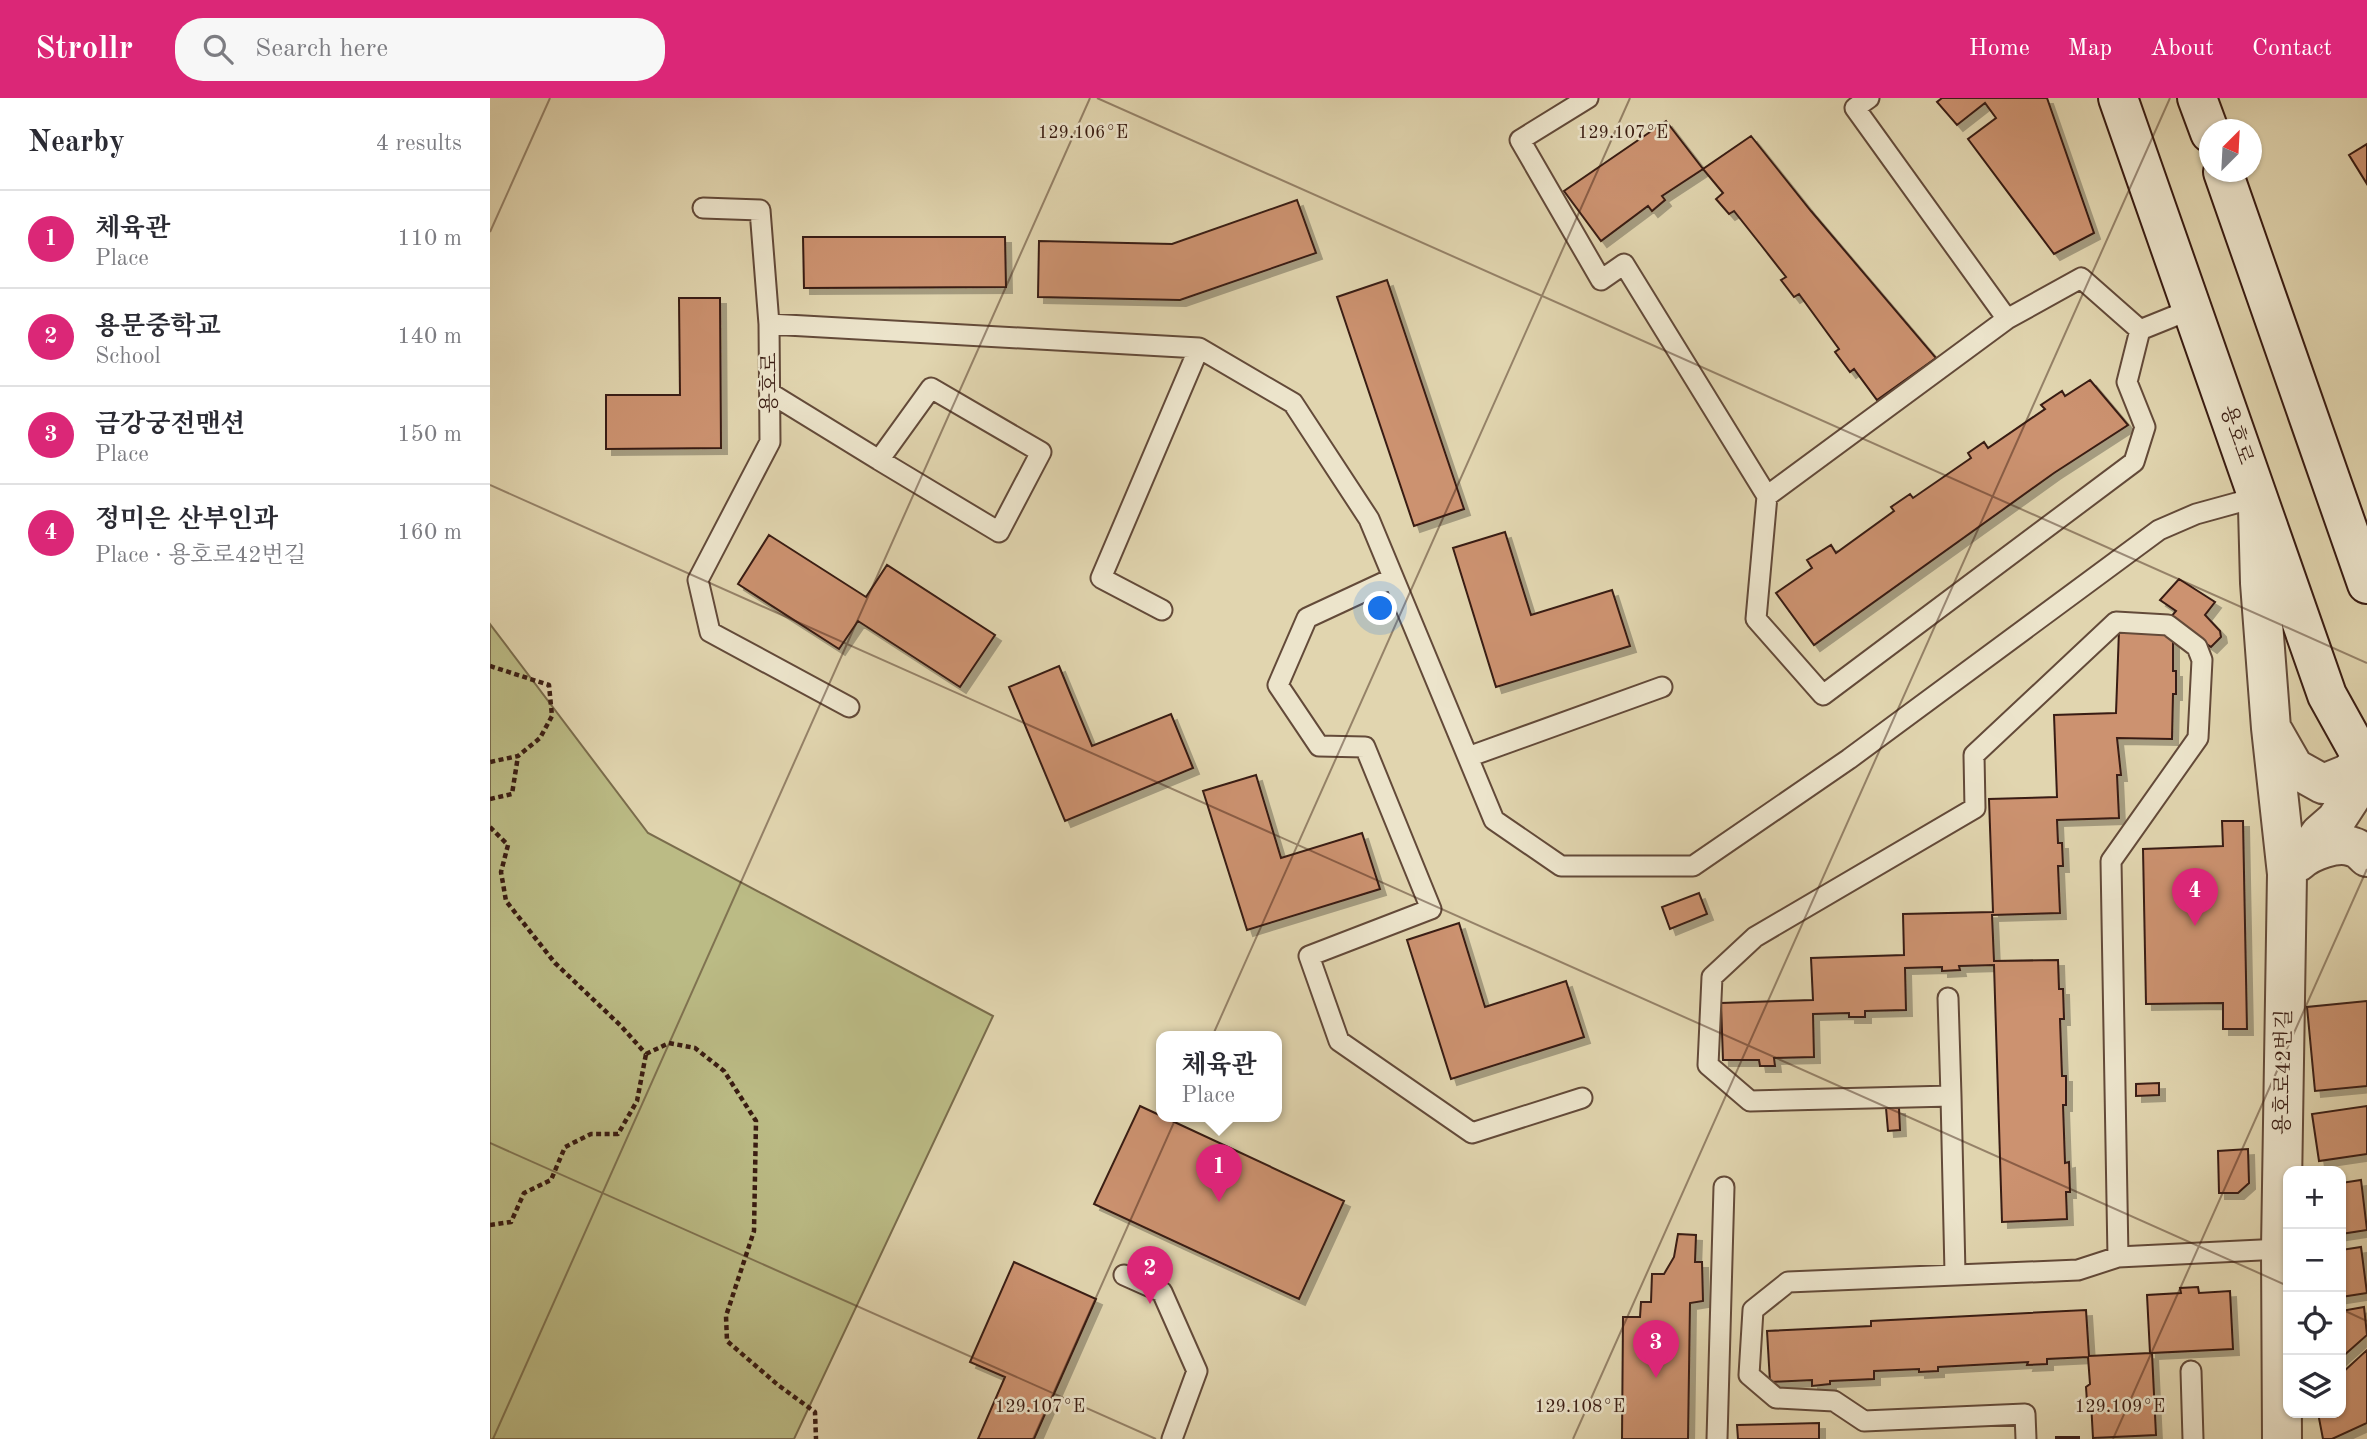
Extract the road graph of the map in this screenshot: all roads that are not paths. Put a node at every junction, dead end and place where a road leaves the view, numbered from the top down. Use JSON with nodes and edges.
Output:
{"nodes":[{"id":1,"x":1588,"y":98,"type":"edge"},
{"id":2,"x":1869,"y":98,"type":"edge"},
{"id":3,"x":2118,"y":98,"type":"edge"},
{"id":4,"x":2197,"y":98,"type":"edge"},
{"id":5,"x":2205,"y":119,"type":"edge"},
{"id":6,"x":2226,"y":182,"type":"edge"},
{"id":7,"x":703,"y":208,"type":"dead end"},
{"id":8,"x":2192,"y":309,"type":"junction"},
{"id":9,"x":2007,"y":318,"type":"junction"},
{"id":10,"x":769,"y":324,"type":"junction"},
{"id":11,"x":2140,"y":330,"type":"junction"},
{"id":12,"x":1199,"y":348,"type":"junction"},
{"id":13,"x":770,"y":394,"type":"junction"},
{"id":14,"x":879,"y":460,"type":"junction"},
{"id":15,"x":1767,"y":496,"type":"junction"},
{"id":16,"x":2258,"y":497,"type":"junction"},
{"id":17,"x":1393,"y":578,"type":"junction"},
{"id":18,"x":2367,"y":584,"type":"edge"},
{"id":19,"x":1163,"y":610,"type":"dead end"},
{"id":20,"x":1662,"y":687,"type":"dead end"},
{"id":21,"x":849,"y":707,"type":"dead end"},
{"id":22,"x":2271,"y":728,"type":"junction"},
{"id":23,"x":1468,"y":757,"type":"junction"},
{"id":24,"x":2366,"y":759,"type":"edge"},
{"id":25,"x":2367,"y":857,"type":"edge"},
{"id":26,"x":2296,"y":864,"type":"junction"},
{"id":27,"x":1948,"y":998,"type":"dead end"},
{"id":28,"x":1951,"y":1096,"type":"junction"},
{"id":29,"x":1582,"y":1098,"type":"dead end"},
{"id":30,"x":1724,"y":1187,"type":"dead end"},
{"id":31,"x":2281,"y":1249,"type":"junction"},
{"id":32,"x":2118,"y":1257,"type":"junction"},
{"id":33,"x":1955,"y":1273,"type":"junction"},
{"id":34,"x":1124,"y":1275,"type":"dead end"},
{"id":35,"x":2191,"y":1371,"type":"dead end"},
{"id":36,"x":1172,"y":1439,"type":"edge"},
{"id":37,"x":1717,"y":1439,"type":"edge"},
{"id":38,"x":2026,"y":1439,"type":"edge"},
{"id":39,"x":2193,"y":1439,"type":"edge"},
{"id":40,"x":2282,"y":1439,"type":"edge"}],
"edges":[{"from":1,"to":15,"type":"lane"},
{"from":2,"to":9,"type":"lane"},
{"from":3,"to":8,"type":"street","name":"용호로"},
{"from":4,"to":5,"type":"street"},
{"from":6,"to":18,"type":"street"},
{"from":7,"to":10,"type":"lane","name":"용호로"},
{"from":8,"to":11,"type":"lane"},
{"from":8,"to":16,"type":"street","name":"용호로"},
{"from":9,"to":11,"type":"lane"},
{"from":9,"to":15,"type":"lane"},
{"from":10,"to":12,"type":"lane"},
{"from":10,"to":13,"type":"lane","name":"용호로"},
{"from":11,"to":15,"type":"lane"},
{"from":12,"to":17,"type":"lane"},
{"from":12,"to":19,"type":"lane"},
{"from":13,"to":14,"type":"lane"},
{"from":13,"to":21,"type":"lane","name":"용호로"},
{"from":14,"to":14,"type":"lane"},
{"from":16,"to":22,"type":"street","name":"용호로42번길"},
{"from":16,"to":23,"type":"lane"},
{"from":16,"to":24,"type":"street","name":"용호로"},
{"from":17,"to":23,"type":"lane"},
{"from":17,"to":29,"type":"lane"},
{"from":20,"to":23,"type":"lane"},
{"from":22,"to":24,"type":"street","name":"용호로42번길"},
{"from":22,"to":26,"type":"street","name":"용호로42번길"},
{"from":24,"to":26,"type":"street"},
{"from":25,"to":26,"type":"street"},
{"from":26,"to":31,"type":"street","name":"용호로42번길"},
{"from":27,"to":28,"type":"lane"},
{"from":28,"to":32,"type":"lane"},
{"from":28,"to":33,"type":"lane"},
{"from":30,"to":37,"type":"lane"},
{"from":31,"to":32,"type":"lane"},
{"from":31,"to":40,"type":"street","name":"용호로42번길"},
{"from":32,"to":33,"type":"lane"},
{"from":33,"to":38,"type":"lane"},
{"from":34,"to":36,"type":"lane"},
{"from":35,"to":39,"type":"lane"}]}
